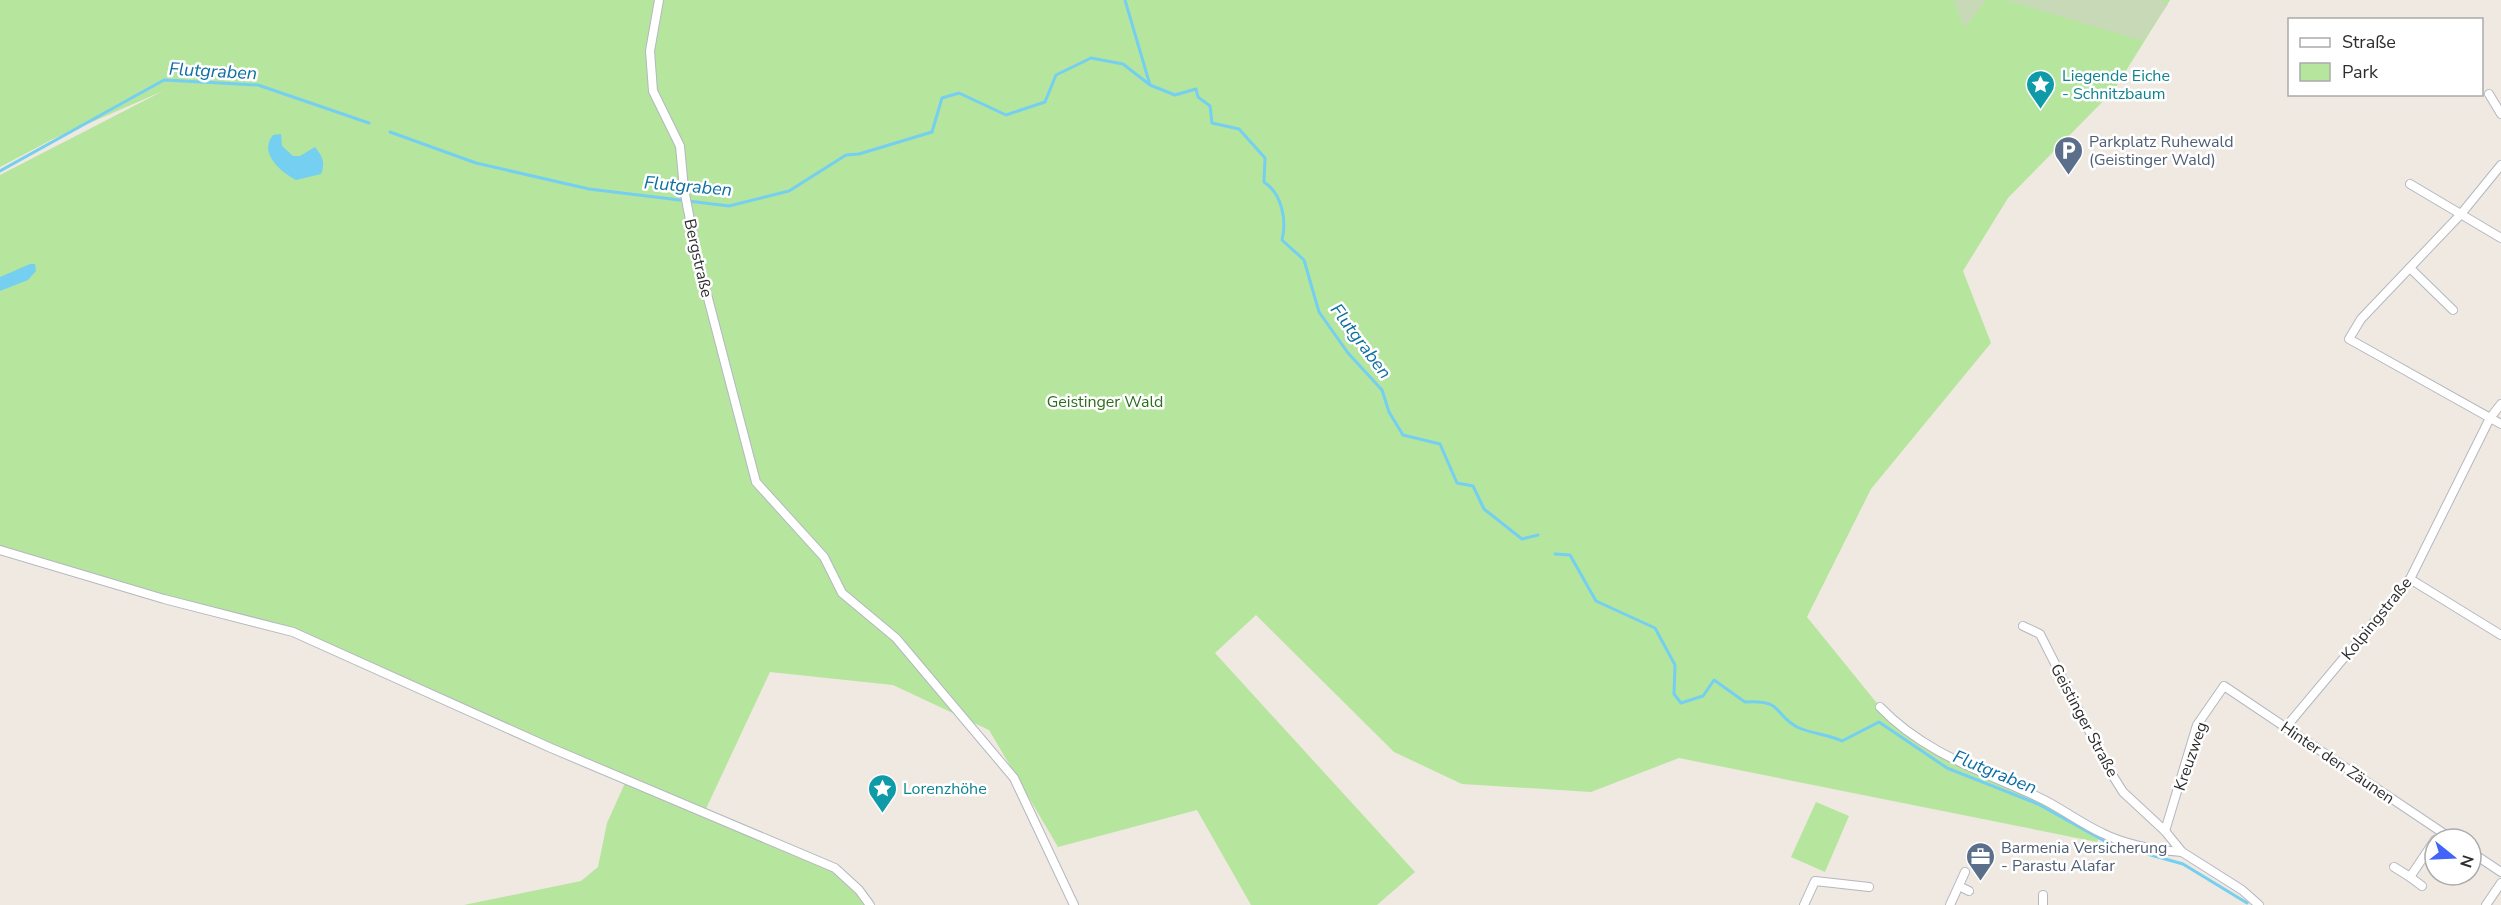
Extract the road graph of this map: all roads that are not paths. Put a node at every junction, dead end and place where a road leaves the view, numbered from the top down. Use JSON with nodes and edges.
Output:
{"nodes":[{"id":1,"x":659,"y":0,"type":"edge"},
{"id":2,"x":2489,"y":94,"type":"dead end"},
{"id":3,"x":2501,"y":114,"type":"edge"},
{"id":4,"x":2501,"y":165,"type":"edge"},
{"id":5,"x":2410,"y":184,"type":"dead end"},
{"id":6,"x":2461,"y":214,"type":"junction"},
{"id":7,"x":2501,"y":238,"type":"edge"},
{"id":8,"x":2410,"y":268,"type":"junction"},
{"id":9,"x":2453,"y":310,"type":"dead end"},
{"id":10,"x":2501,"y":404,"type":"edge"},
{"id":11,"x":2490,"y":418,"type":"junction"},
{"id":12,"x":2501,"y":424,"type":"edge"},
{"id":13,"x":0,"y":550,"type":"edge"},
{"id":14,"x":2410,"y":579,"type":"junction"},
{"id":15,"x":2023,"y":626,"type":"dead end"},
{"id":16,"x":2501,"y":635,"type":"edge"},
{"id":17,"x":2224,"y":686,"type":"joint"},
{"id":18,"x":1880,"y":707,"type":"dead end"},
{"id":19,"x":2286,"y":727,"type":"junction"},
{"id":20,"x":2423,"y":827,"type":"edge"},
{"id":21,"x":2165,"y":831,"type":"junction"},
{"id":22,"x":2182,"y":852,"type":"junction"},
{"id":23,"x":2423,"y":858,"type":"edge"},
{"id":24,"x":2483,"y":860,"type":"edge"},
{"id":25,"x":2394,"y":867,"type":"dead end"},
{"id":26,"x":1965,"y":872,"type":"dead end"},
{"id":27,"x":2501,"y":872,"type":"edge"},
{"id":28,"x":2410,"y":878,"type":"junction"},
{"id":29,"x":2501,"y":883,"type":"edge"},
{"id":30,"x":1959,"y":886,"type":"junction"},
{"id":31,"x":2422,"y":886,"type":"dead end"},
{"id":32,"x":1869,"y":887,"type":"dead end"},
{"id":33,"x":1969,"y":891,"type":"dead end"},
{"id":34,"x":870,"y":905,"type":"edge"},
{"id":35,"x":1074,"y":905,"type":"edge"},
{"id":36,"x":1804,"y":905,"type":"edge"},
{"id":37,"x":1950,"y":905,"type":"edge"},
{"id":38,"x":2258,"y":905,"type":"edge"},
{"id":39,"x":2486,"y":905,"type":"edge"}],
"edges":[{"from":1,"to":35,"type":"street","name":"Bergstraße"},
{"from":2,"to":3,"type":"street"},
{"from":4,"to":6,"type":"street"},
{"from":5,"to":6,"type":"street"},
{"from":6,"to":7,"type":"street"},
{"from":6,"to":8,"type":"street"},
{"from":8,"to":9,"type":"street"},
{"from":8,"to":11,"type":"street"},
{"from":10,"to":11,"type":"street","name":"Kolpingstraße"},
{"from":11,"to":12,"type":"street"},
{"from":11,"to":14,"type":"street","name":"Kolpingstraße"},
{"from":13,"to":34,"type":"street"},
{"from":14,"to":16,"type":"street"},
{"from":14,"to":19,"type":"street","name":"Kolpingstraße"},
{"from":15,"to":21,"type":"street","name":"Geistinger Straße"},
{"from":17,"to":19,"type":"street","name":"Hinter den Zäunen"},
{"from":17,"to":21,"type":"street","name":"Kreuzweg"},
{"from":18,"to":22,"type":"street"},
{"from":19,"to":20,"type":"street","name":"Hinter den Zäunen"},
{"from":21,"to":22,"type":"street","name":"Geistinger Straße"},
{"from":22,"to":38,"type":"street","name":"Geistinger Straße"},
{"from":23,"to":28,"type":"street"},
{"from":24,"to":27,"type":"street"},
{"from":25,"to":28,"type":"street"},
{"from":26,"to":30,"type":"street"},
{"from":28,"to":31,"type":"street"},
{"from":29,"to":39,"type":"street"},
{"from":30,"to":33,"type":"street"},
{"from":30,"to":37,"type":"street"},
{"from":32,"to":36,"type":"street"}]}
